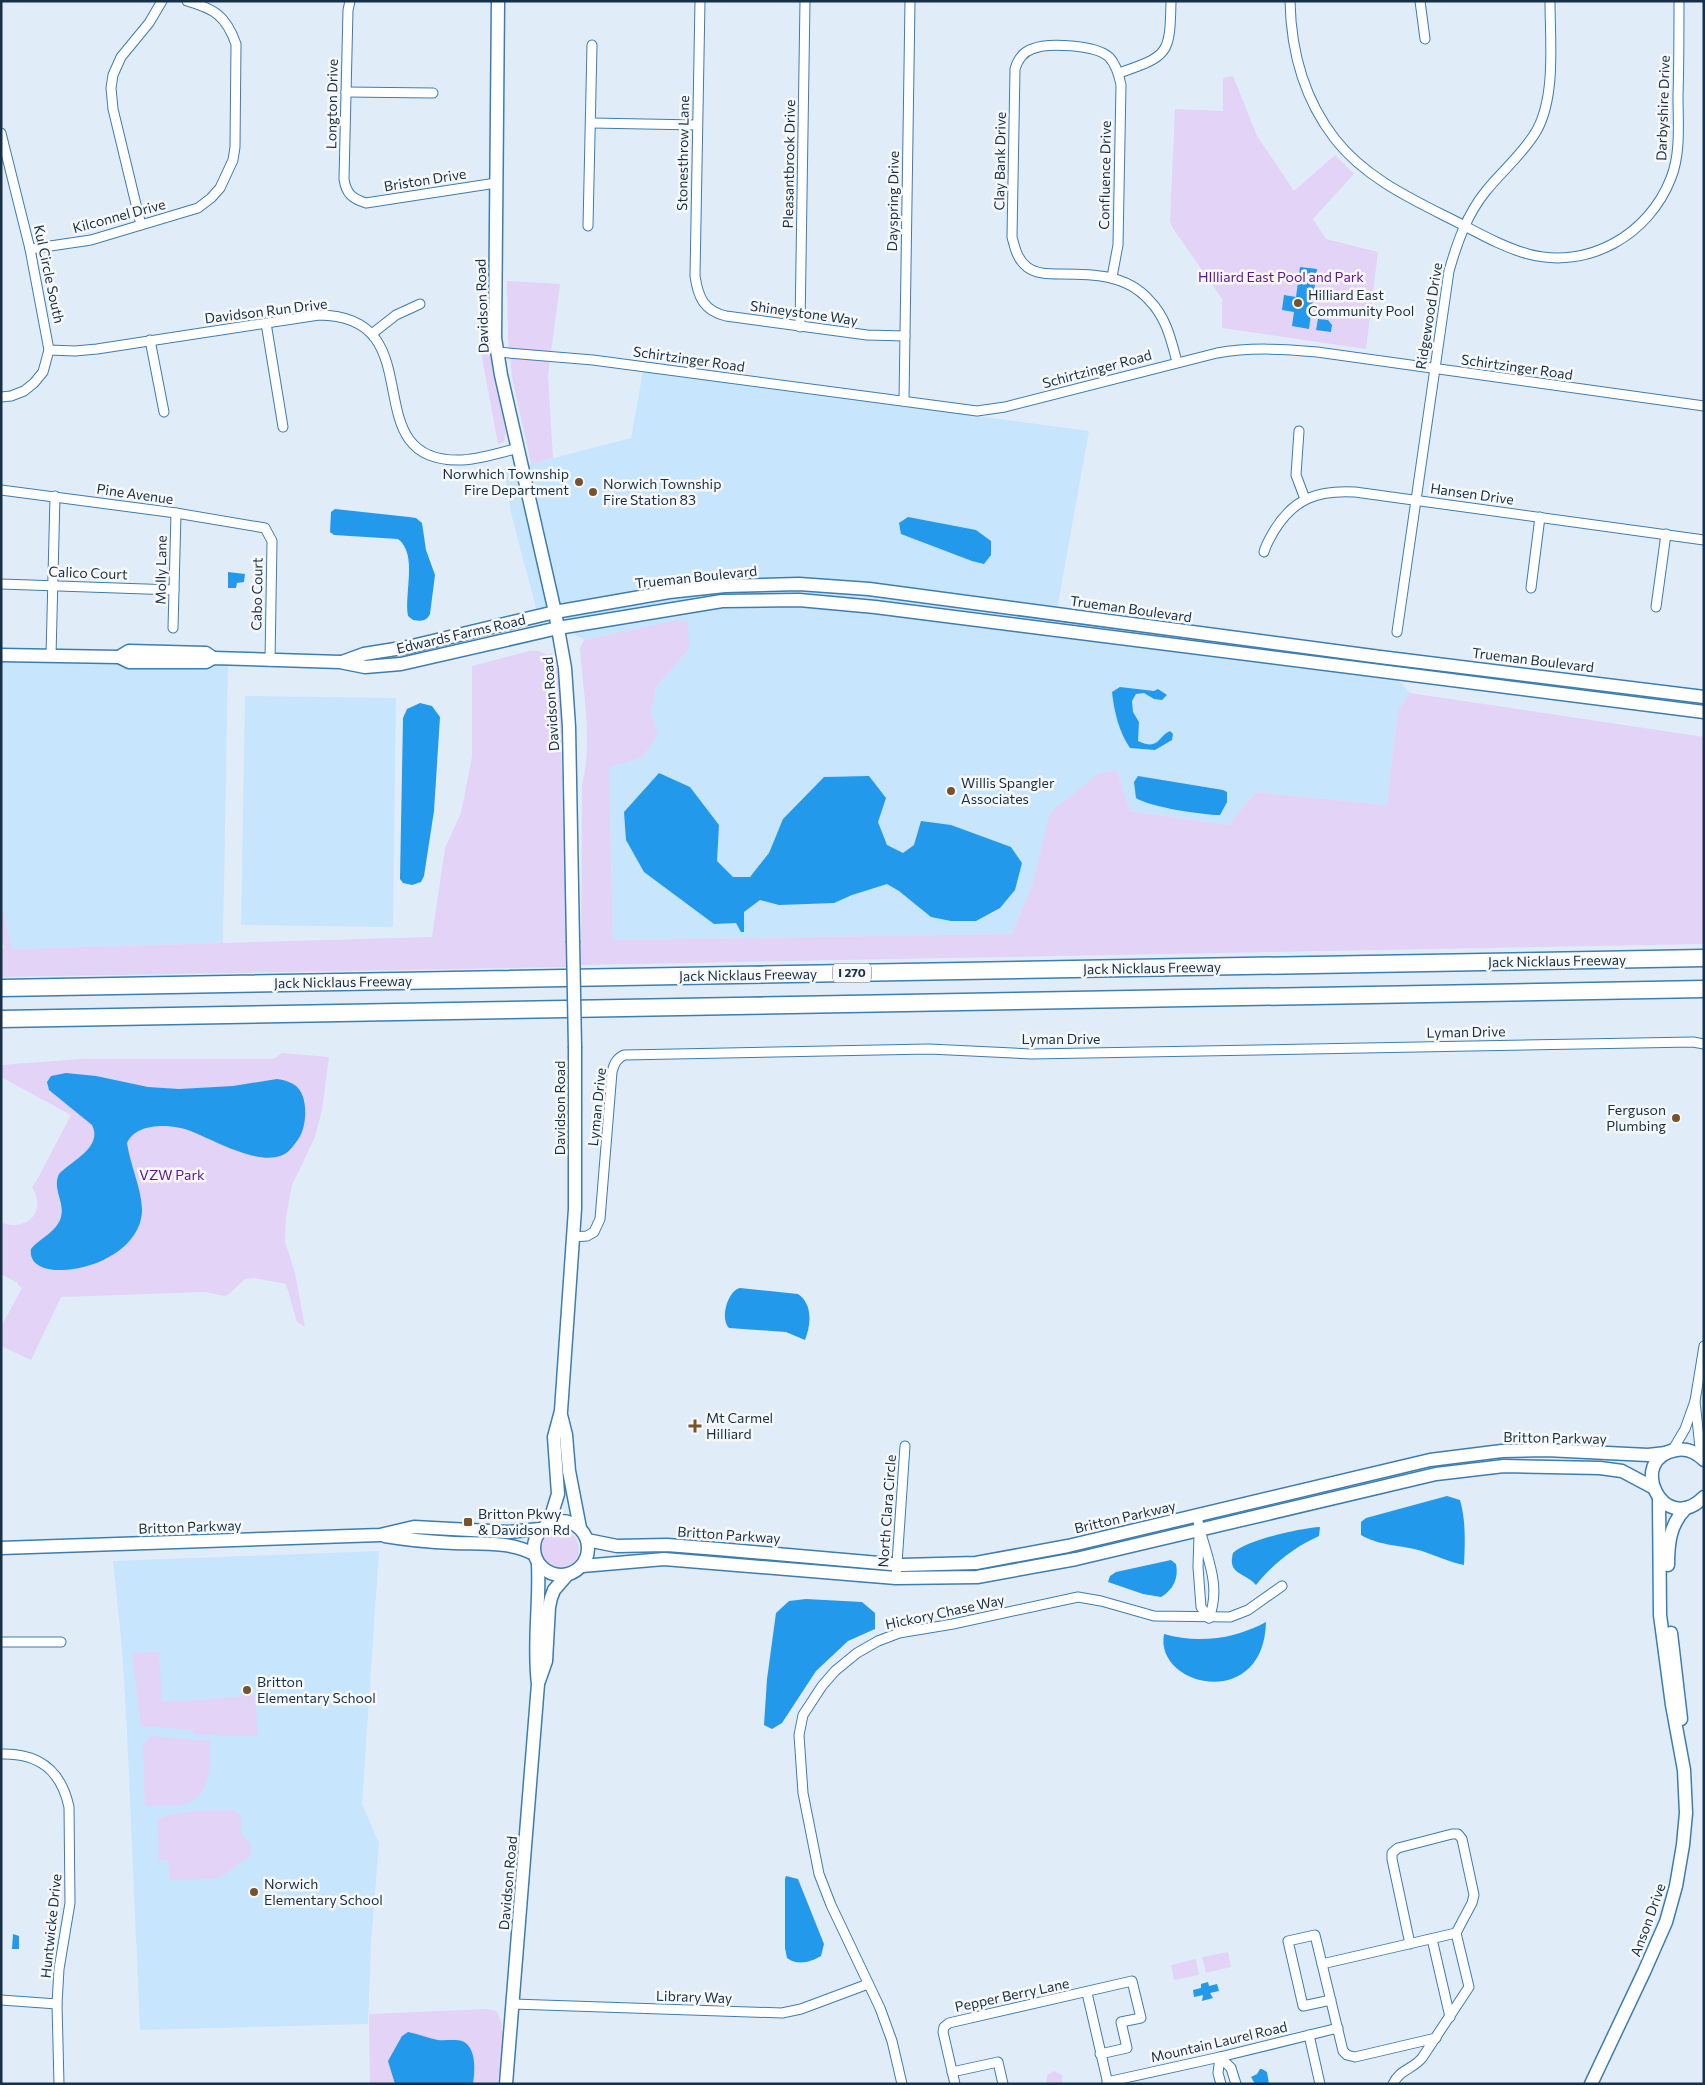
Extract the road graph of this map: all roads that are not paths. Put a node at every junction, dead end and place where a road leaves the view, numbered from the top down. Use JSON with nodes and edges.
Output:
{"nodes":[{"id":1,"x":162,"y":1,"type":"edge"},
{"id":2,"x":187,"y":1,"type":"edge"},
{"id":3,"x":350,"y":1,"type":"edge"},
{"id":4,"x":498,"y":1,"type":"edge"},
{"id":5,"x":700,"y":1,"type":"edge"},
{"id":6,"x":805,"y":1,"type":"edge"},
{"id":7,"x":910,"y":1,"type":"edge"},
{"id":8,"x":1171,"y":1,"type":"edge"},
{"id":9,"x":1290,"y":1,"type":"edge"},
{"id":10,"x":1420,"y":1,"type":"edge"},
{"id":11,"x":1550,"y":1,"type":"edge"},
{"id":12,"x":1679,"y":1,"type":"edge"},
{"id":13,"x":1424,"y":39,"type":"dead end"},
{"id":14,"x":592,"y":44,"type":"dead end"},
{"id":15,"x":1118,"y":73,"type":"junction"},
{"id":16,"x":346,"y":92,"type":"junction"},
{"id":17,"x":433,"y":93,"type":"dead end"},
{"id":18,"x":592,"y":123,"type":"junction"},
{"id":19,"x":697,"y":125,"type":"junction"},
{"id":20,"x":1,"y":133,"type":"edge"},
{"id":21,"x":496,"y":183,"type":"junction"},
{"id":22,"x":358,"y":201,"type":"joint"},
{"id":23,"x":141,"y":225,"type":"junction"},
{"id":24,"x":588,"y":226,"type":"dead end"},
{"id":25,"x":1465,"y":226,"type":"junction"},
{"id":26,"x":30,"y":249,"type":"junction"},
{"id":27,"x":1112,"y":277,"type":"junction"},
{"id":28,"x":420,"y":304,"type":"dead end"},
{"id":29,"x":704,"y":304,"type":"joint"},
{"id":30,"x":266,"y":323,"type":"junction"},
{"id":31,"x":800,"y":327,"type":"junction"},
{"id":32,"x":373,"y":333,"type":"junction"},
{"id":33,"x":905,"y":336,"type":"junction"},
{"id":34,"x":150,"y":340,"type":"junction"},
{"id":35,"x":50,"y":350,"type":"junction"},
{"id":36,"x":497,"y":352,"type":"junction"},
{"id":37,"x":1177,"y":362,"type":"junction"},
{"id":38,"x":1435,"y":369,"type":"junction"},
{"id":39,"x":1,"y":398,"type":"edge"},
{"id":40,"x":904,"y":401,"type":"junction"},
{"id":41,"x":1704,"y":406,"type":"edge"},
{"id":42,"x":164,"y":412,"type":"dead end"},
{"id":43,"x":283,"y":427,"type":"dead end"},
{"id":44,"x":1299,"y":431,"type":"dead end"},
{"id":45,"x":518,"y":448,"type":"junction"},
{"id":46,"x":1,"y":490,"type":"edge"},
{"id":47,"x":55,"y":496,"type":"junction"},
{"id":48,"x":1305,"y":499,"type":"junction"},
{"id":49,"x":1416,"y":500,"type":"junction"},
{"id":50,"x":176,"y":513,"type":"junction"},
{"id":51,"x":1540,"y":517,"type":"junction"},
{"id":52,"x":265,"y":528,"type":"joint"},
{"id":53,"x":1666,"y":534,"type":"junction"},
{"id":54,"x":1704,"y":540,"type":"edge"},
{"id":55,"x":1264,"y":552,"type":"dead end"},
{"id":56,"x":1,"y":584,"type":"edge"},
{"id":57,"x":52,"y":585,"type":"junction"},
{"id":58,"x":1530,"y":588,"type":"dead end"},
{"id":59,"x":174,"y":590,"type":"junction"},
{"id":60,"x":1656,"y":607,"type":"dead end"},
{"id":61,"x":555,"y":612,"type":"junction"},
{"id":62,"x":173,"y":628,"type":"dead end"},
{"id":63,"x":558,"y":628,"type":"junction"},
{"id":64,"x":1397,"y":632,"type":"dead end"},
{"id":65,"x":1,"y":655,"type":"edge"},
{"id":66,"x":51,"y":656,"type":"junction"},
{"id":67,"x":270,"y":661,"type":"junction"},
{"id":68,"x":340,"y":662,"type":"junction"},
{"id":69,"x":1704,"y":697,"type":"edge"},
{"id":70,"x":1704,"y":712,"type":"edge"},
{"id":71,"x":1704,"y":958,"type":"edge"},
{"id":72,"x":1,"y":988,"type":"edge"},
{"id":73,"x":1704,"y":989,"type":"edge"},
{"id":74,"x":1,"y":1019,"type":"edge"},
{"id":75,"x":1704,"y":1044,"type":"edge"},
{"id":76,"x":573,"y":1237,"type":"junction"},
{"id":77,"x":1704,"y":1346,"type":"edge"},
{"id":78,"x":1695,"y":1401,"type":"junction"},
{"id":79,"x":561,"y":1411,"type":"junction"},
{"id":80,"x":905,"y":1446,"type":"dead end"},
{"id":81,"x":1669,"y":1452,"type":"junction"},
{"id":82,"x":1702,"y":1459,"type":"edge"},
{"id":83,"x":1652,"y":1487,"type":"junction"},
{"id":84,"x":1659,"y":1499,"type":"junction"},
{"id":85,"x":1698,"y":1503,"type":"edge"},
{"id":86,"x":1197,"y":1516,"type":"junction"},
{"id":87,"x":545,"y":1526,"type":"junction"},
{"id":88,"x":580,"y":1528,"type":"junction"},
{"id":89,"x":1200,"y":1530,"type":"junction"},
{"id":90,"x":380,"y":1535,"type":"junction"},
{"id":91,"x":587,"y":1540,"type":"junction"},
{"id":92,"x":1,"y":1548,"type":"edge"},
{"id":93,"x":536,"y":1559,"type":"junction"},
{"id":94,"x":897,"y":1565,"type":"junction"},
{"id":95,"x":582,"y":1566,"type":"junction"},
{"id":96,"x":567,"y":1575,"type":"junction"},
{"id":97,"x":896,"y":1578,"type":"junction"},
{"id":98,"x":1282,"y":1586,"type":"dead end"},
{"id":99,"x":1209,"y":1618,"type":"junction"},
{"id":100,"x":1,"y":1642,"type":"edge"},
{"id":101,"x":61,"y":1642,"type":"dead end"},
{"id":102,"x":538,"y":1684,"type":"junction"},
{"id":103,"x":1,"y":1754,"type":"edge"},
{"id":104,"x":1682,"y":1754,"type":"junction"},
{"id":105,"x":1456,"y":1933,"type":"junction"},
{"id":106,"x":1432,"y":1939,"type":"junction"},
{"id":107,"x":1410,"y":1944,"type":"junction"},
{"id":108,"x":1322,"y":1964,"type":"junction"},
{"id":109,"x":868,"y":1984,"type":"junction"},
{"id":110,"x":1087,"y":1992,"type":"junction"},
{"id":111,"x":1,"y":2000,"type":"edge"},
{"id":112,"x":1331,"y":2000,"type":"junction"},
{"id":113,"x":56,"y":2004,"type":"junction"},
{"id":114,"x":513,"y":2004,"type":"junction"},
{"id":115,"x":1450,"y":2017,"type":"junction"},
{"id":116,"x":1338,"y":2028,"type":"junction"},
{"id":117,"x":1309,"y":2035,"type":"junction"},
{"id":118,"x":1436,"y":2038,"type":"junction"},
{"id":119,"x":1100,"y":2054,"type":"junction"},
{"id":120,"x":1220,"y":2057,"type":"junction"},
{"id":121,"x":952,"y":2072,"type":"junction"},
{"id":122,"x":1133,"y":2080,"type":"edge"},
{"id":123,"x":1108,"y":2083,"type":"edge"},
{"id":124,"x":58,"y":2084,"type":"edge"},
{"id":125,"x":506,"y":2084,"type":"edge"},
{"id":126,"x":902,"y":2084,"type":"edge"},
{"id":127,"x":955,"y":2084,"type":"edge"},
{"id":128,"x":1003,"y":2084,"type":"edge"},
{"id":129,"x":1221,"y":2084,"type":"edge"},
{"id":130,"x":1236,"y":2084,"type":"edge"},
{"id":131,"x":1320,"y":2084,"type":"edge"},
{"id":132,"x":1393,"y":2084,"type":"edge"},
{"id":133,"x":1591,"y":2084,"type":"edge"}],
"edges":[{"from":1,"to":23,"type":"street"},
{"from":2,"to":23,"type":"street","name":"Kilconnel Drive"},
{"from":3,"to":16,"type":"street","name":"Longton Drive"},
{"from":4,"to":21,"type":"main road","name":"Davidson Road"},
{"from":5,"to":19,"type":"street","name":"Stonesthrow Lane"},
{"from":6,"to":31,"type":"street","name":"Pleasantbrook Drive"},
{"from":7,"to":33,"type":"street","name":"Dayspring Drive"},
{"from":8,"to":15,"type":"street"},
{"from":9,"to":25,"type":"street","name":"Darbyshire Drive"},
{"from":10,"to":13,"type":"street"},
{"from":11,"to":25,"type":"street","name":"Ridgewood Drive"},
{"from":12,"to":25,"type":"street","name":"Darbyshire Drive"},
{"from":14,"to":18,"type":"street"},
{"from":15,"to":27,"type":"street","name":"Confluence Drive"},
{"from":15,"to":27,"type":"street","name":"Clay Bank Drive"},
{"from":16,"to":17,"type":"street"},
{"from":16,"to":22,"type":"street","name":"Longton Drive"},
{"from":18,"to":19,"type":"street"},
{"from":18,"to":24,"type":"street"},
{"from":19,"to":29,"type":"street","name":"Stonesthrow Lane"},
{"from":20,"to":26,"type":"street","name":"Kul Circle South"},
{"from":21,"to":22,"type":"street","name":"Briston Drive"},
{"from":21,"to":36,"type":"main road","name":"Davidson Road"},
{"from":23,"to":26,"type":"street","name":"Kilconnel Drive"},
{"from":25,"to":38,"type":"street","name":"Ridgewood Drive"},
{"from":26,"to":35,"type":"street","name":"Kul Circle South"},
{"from":27,"to":37,"type":"street"},
{"from":28,"to":32,"type":"street"},
{"from":29,"to":31,"type":"street","name":"Shineystone Way"},
{"from":30,"to":32,"type":"street","name":"Davidson Run Drive"},
{"from":30,"to":34,"type":"street","name":"Davidson Run Drive"},
{"from":30,"to":43,"type":"street"},
{"from":31,"to":33,"type":"street","name":"Shineystone Way"},
{"from":32,"to":45,"type":"street"},
{"from":33,"to":40,"type":"street","name":"Dayspring Drive"},
{"from":34,"to":35,"type":"street","name":"Davidson Run Drive"},
{"from":34,"to":42,"type":"street"},
{"from":35,"to":39,"type":"street"},
{"from":36,"to":40,"type":"street","name":"Schirtzinger Road"},
{"from":36,"to":45,"type":"main road","name":"Davidson Road"},
{"from":37,"to":38,"type":"street","name":"Schirtzinger Road"},
{"from":37,"to":40,"type":"street","name":"Schirtzinger Road"},
{"from":38,"to":41,"type":"street","name":"Schirtzinger Road"},
{"from":38,"to":49,"type":"street","name":"Ridgewood Drive"},
{"from":44,"to":48,"type":"street"},
{"from":45,"to":61,"type":"main road","name":"Davidson Road"},
{"from":46,"to":47,"type":"street","name":"Pine Avenue"},
{"from":47,"to":50,"type":"street","name":"Pine Avenue"},
{"from":47,"to":57,"type":"street"},
{"from":48,"to":49,"type":"street","name":"Hansen Drive"},
{"from":48,"to":55,"type":"street","name":"Hansen Drive"},
{"from":49,"to":51,"type":"street","name":"Hansen Drive"},
{"from":49,"to":64,"type":"street","name":"Ridgewood Drive"},
{"from":50,"to":52,"type":"street","name":"Pine Avenue"},
{"from":50,"to":59,"type":"street","name":"Molly Lane"},
{"from":51,"to":53,"type":"street","name":"Hansen Drive"},
{"from":51,"to":58,"type":"street"},
{"from":52,"to":67,"type":"street","name":"Cabo Court"},
{"from":53,"to":54,"type":"street","name":"Hansen Drive"},
{"from":53,"to":60,"type":"street"},
{"from":56,"to":57,"type":"street","name":"Calico Court"},
{"from":57,"to":59,"type":"street","name":"Calico Court"},
{"from":57,"to":66,"type":"street"},
{"from":59,"to":62,"type":"street","name":"Molly Lane"},
{"from":61,"to":63,"type":"main road","name":"Davidson Road"},
{"from":61,"to":68,"type":"main road","name":"Edwards Farms Road"},
{"from":61,"to":69,"type":"main road","name":"Trueman Boulevard"},
{"from":63,"to":68,"type":"main road","name":"Edwards Farms Road"},
{"from":63,"to":70,"type":"main road","name":"Trueman Boulevard"},
{"from":63,"to":76,"type":"main road","name":"Davidson Road","bridge":true},
{"from":65,"to":66,"type":"main road","name":"Edwards Farms Road"},
{"from":66,"to":67,"type":"main road","name":"Edwards Farms Road"},
{"from":67,"to":68,"type":"main road","name":"Edwards Farms Road"},
{"from":71,"to":72,"type":"highway","name":"Jack Nicklaus Freeway","number":"I 270"},
{"from":73,"to":74,"type":"highway"},
{"from":75,"to":76,"type":"street","name":"Lyman Drive"},
{"from":76,"to":79,"type":"main road","name":"Davidson Road"},
{"from":77,"to":78,"type":"street"},
{"from":78,"to":81,"type":"street"},
{"from":78,"to":82,"type":"street"},
{"from":79,"to":87,"type":"main road","name":"Davidson Road"},
{"from":79,"to":88,"type":"main road","name":"Davidson Road"},
{"from":80,"to":94,"type":"street","name":"North Clara Circle"},
{"from":81,"to":82,"type":"main road","name":"Britton Parkway"},
{"from":81,"to":83,"type":"main road"},
{"from":81,"to":86,"type":"main road","name":"Britton Parkway"},
{"from":83,"to":84,"type":"main road"},
{"from":83,"to":89,"type":"main road","name":"Britton Parkway"},
{"from":84,"to":85,"type":"main road"},
{"from":84,"to":104,"type":"main road","name":"Anson Drive"},
{"from":85,"to":104,"type":"main road","name":"Anson Drive"},
{"from":86,"to":89,"type":"street"},
{"from":86,"to":94,"type":"main road","name":"Britton Parkway"},
{"from":87,"to":88,"type":"main road"},
{"from":87,"to":90,"type":"main road","name":"Britton Parkway"},
{"from":87,"to":93,"type":"main road"},
{"from":88,"to":91,"type":"main road"},
{"from":89,"to":97,"type":"main road","name":"Britton Parkway"},
{"from":89,"to":99,"type":"street"},
{"from":89,"to":99,"type":"street"},
{"from":90,"to":92,"type":"main road","name":"Britton Parkway"},
{"from":90,"to":93,"type":"main road","name":"Britton Parkway"},
{"from":91,"to":94,"type":"main road","name":"Britton Parkway"},
{"from":91,"to":95,"type":"main road"},
{"from":93,"to":96,"type":"main road"},
{"from":93,"to":102,"type":"main road","name":"Davidson Road"},
{"from":94,"to":97,"type":"street","name":"North Clara Circle"},
{"from":95,"to":96,"type":"main road"},
{"from":95,"to":97,"type":"main road","name":"Britton Parkway"},
{"from":96,"to":102,"type":"main road","name":"Davidson Road"},
{"from":98,"to":99,"type":"street","name":"Hickory Chase Way"},
{"from":99,"to":109,"type":"street","name":"Hickory Chase Way"},
{"from":100,"to":101,"type":"street"},
{"from":102,"to":114,"type":"main road","name":"Davidson Road"},
{"from":103,"to":113,"type":"street","name":"Huntwicke Drive"},
{"from":104,"to":133,"type":"main road","name":"Anson Drive"},
{"from":105,"to":106,"type":"street"},
{"from":105,"to":107,"type":"street"},
{"from":105,"to":115,"type":"street"},
{"from":106,"to":107,"type":"street"},
{"from":106,"to":115,"type":"street"},
{"from":107,"to":108,"type":"street"},
{"from":108,"to":112,"type":"street"},
{"from":108,"to":112,"type":"street"},
{"from":109,"to":114,"type":"street","name":"Library Way"},
{"from":109,"to":126,"type":"street","name":"Hickory Chase Way"},
{"from":110,"to":119,"type":"street"},
{"from":110,"to":119,"type":"street","name":"Pepper Berry Lane"},
{"from":110,"to":121,"type":"street","name":"Pepper Berry Lane"},
{"from":111,"to":113,"type":"street"},
{"from":112,"to":116,"type":"street"},
{"from":113,"to":124,"type":"street","name":"Huntwicke Drive"},
{"from":114,"to":125,"type":"main road","name":"Davidson Road"},
{"from":115,"to":118,"type":"street"},
{"from":116,"to":117,"type":"street","name":"Mountain Laurel Road"},
{"from":116,"to":118,"type":"street"},
{"from":117,"to":120,"type":"street","name":"Mountain Laurel Road"},
{"from":117,"to":131,"type":"street"},
{"from":118,"to":132,"type":"street"},
{"from":119,"to":123,"type":"street"},
{"from":120,"to":122,"type":"street","name":"Mountain Laurel Road"},
{"from":120,"to":129,"type":"street"},
{"from":120,"to":130,"type":"street"},
{"from":121,"to":127,"type":"street","name":"Pepper Berry Lane"},
{"from":121,"to":128,"type":"street"},
{"from":122,"to":123,"type":"street","name":"Mountain Laurel Road"}]}
